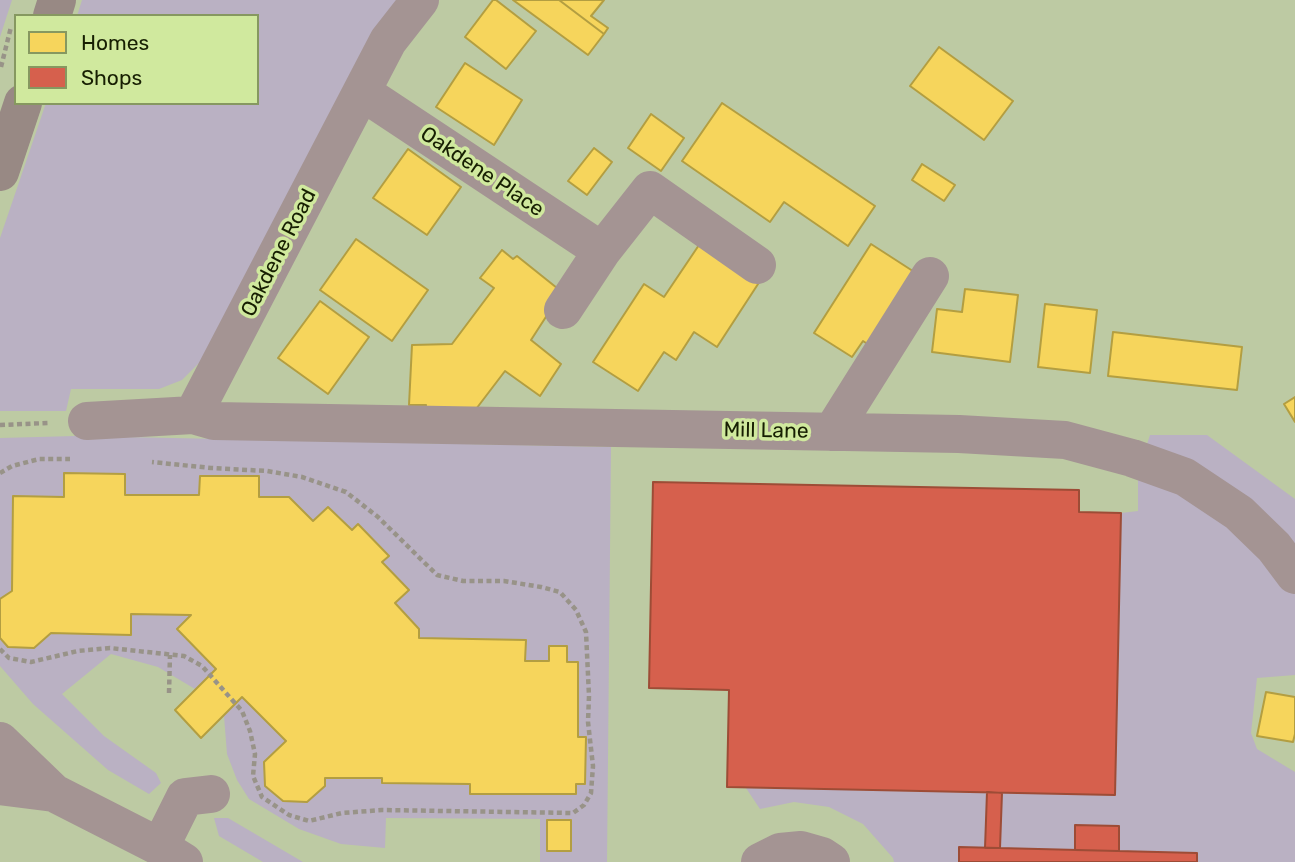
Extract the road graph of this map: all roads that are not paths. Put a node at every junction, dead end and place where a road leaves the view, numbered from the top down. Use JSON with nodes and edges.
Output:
{"nodes":[{"id":1,"x":420,"y":0,"type":"edge"},
{"id":2,"x":362,"y":92,"type":"junction"},
{"id":3,"x":22,"y":105,"type":"edge"},
{"id":4,"x":0,"y":172,"type":"edge"},
{"id":5,"x":602,"y":251,"type":"junction"},
{"id":6,"x":757,"y":265,"type":"dead end"},
{"id":7,"x":930,"y":276,"type":"dead end"},
{"id":8,"x":563,"y":310,"type":"dead end"},
{"id":9,"x":193,"y":415,"type":"junction"},
{"id":10,"x":87,"y":421,"type":"dead end"},
{"id":11,"x":832,"y":432,"type":"junction"},
{"id":12,"x":1295,"y":575,"type":"edge"},
{"id":13,"x":0,"y":741,"type":"edge"},
{"id":14,"x":0,"y":786,"type":"edge"},
{"id":15,"x":54,"y":793,"type":"junction"},
{"id":16,"x":211,"y":794,"type":"dead end"},
{"id":17,"x":172,"y":855,"type":"edge"},
{"id":18,"x":760,"y":862,"type":"edge"},
{"id":19,"x":831,"y":862,"type":"edge"}],
"edges":[{"from":1,"to":2,"type":"street","name":"Oakdene Road"},
{"from":2,"to":5,"type":"street","name":"Oakdene Place"},
{"from":2,"to":9,"type":"street","name":"Oakdene Road"},
{"from":3,"to":4,"type":"main road"},
{"from":5,"to":6,"type":"street"},
{"from":5,"to":8,"type":"street"},
{"from":7,"to":11,"type":"street"},
{"from":9,"to":10,"type":"street"},
{"from":9,"to":11,"type":"street","name":"Mill Lane"},
{"from":11,"to":12,"type":"street","name":"Mill Lane"},
{"from":13,"to":15,"type":"street"},
{"from":14,"to":15,"type":"street"},
{"from":15,"to":17,"type":"street"},
{"from":16,"to":17,"type":"street"},
{"from":18,"to":19,"type":"street"}]}
